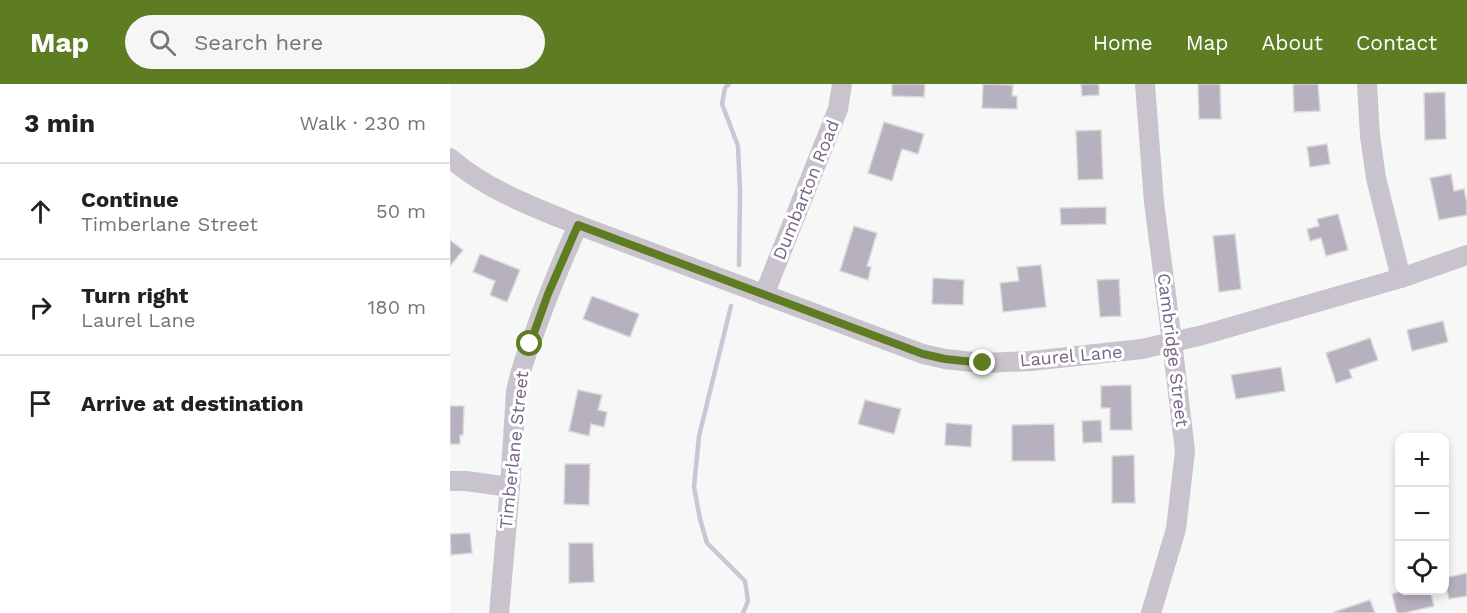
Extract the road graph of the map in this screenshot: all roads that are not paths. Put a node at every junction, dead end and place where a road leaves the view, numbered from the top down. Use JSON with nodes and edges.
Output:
{"nodes":[{"id":1,"x":842,"y":84,"type":"edge"},
{"id":2,"x":1145,"y":84,"type":"edge"},
{"id":3,"x":1366,"y":84,"type":"edge"},
{"id":4,"x":450,"y":158,"type":"edge"},
{"id":5,"x":578,"y":225,"type":"junction"},
{"id":6,"x":1467,"y":255,"type":"edge"},
{"id":7,"x":1401,"y":278,"type":"junction"},
{"id":8,"x":764,"y":294,"type":"junction"},
{"id":9,"x":1173,"y":342,"type":"junction"},
{"id":10,"x":450,"y":481,"type":"edge"},
{"id":11,"x":510,"y":487,"type":"junction"},
{"id":12,"x":499,"y":613,"type":"edge"},
{"id":13,"x":1151,"y":613,"type":"edge"}],
"edges":[{"from":1,"to":8,"type":"street","name":"Dumbarton Road"},
{"from":2,"to":9,"type":"street","name":"Cambridge Street"},
{"from":3,"to":7,"type":"street"},
{"from":4,"to":5,"type":"street","name":"Laurel Lane"},
{"from":5,"to":8,"type":"street","name":"Laurel Lane"},
{"from":5,"to":11,"type":"street","name":"Timberlane Street"},
{"from":6,"to":7,"type":"street","name":"Laurel Lane"},
{"from":7,"to":9,"type":"street","name":"Laurel Lane"},
{"from":8,"to":9,"type":"street","name":"Laurel Lane"},
{"from":9,"to":13,"type":"street","name":"Cambridge Street"},
{"from":10,"to":11,"type":"street"},
{"from":11,"to":12,"type":"street","name":"Timberlane Street"}]}
